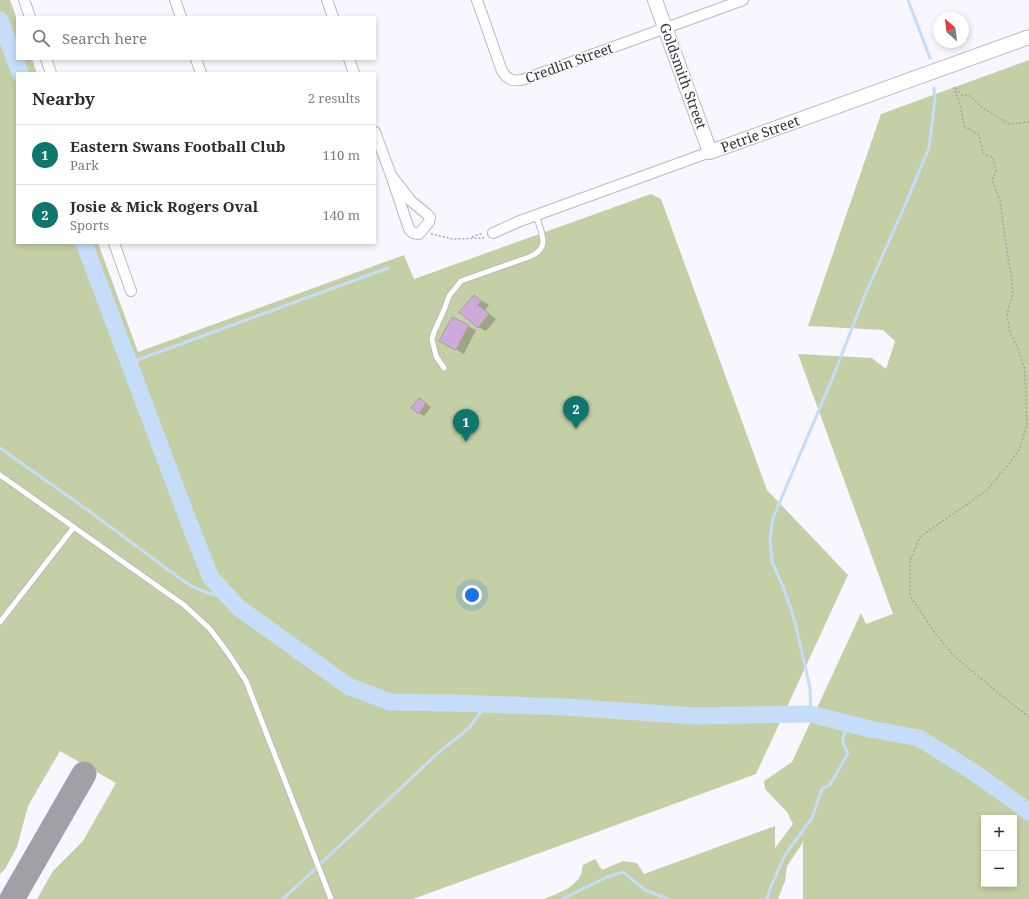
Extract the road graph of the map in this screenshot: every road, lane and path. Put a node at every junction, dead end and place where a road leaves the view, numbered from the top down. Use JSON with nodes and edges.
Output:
{"nodes":[{"id":1,"x":24,"y":0,"type":"edge"},
{"id":2,"x":175,"y":0,"type":"edge"},
{"id":3,"x":327,"y":0,"type":"edge"},
{"id":4,"x":476,"y":0,"type":"edge"},
{"id":5,"x":655,"y":0,"type":"edge"},
{"id":6,"x":743,"y":0,"type":"edge"},
{"id":7,"x":30,"y":16,"type":"edge"},
{"id":8,"x":181,"y":16,"type":"edge"},
{"id":9,"x":334,"y":16,"type":"edge"},
{"id":10,"x":665,"y":28,"type":"junction"},
{"id":11,"x":1029,"y":37,"type":"edge"},
{"id":12,"x":46,"y":60,"type":"edge"},
{"id":13,"x":196,"y":60,"type":"edge"},
{"id":14,"x":349,"y":60,"type":"edge"},
{"id":15,"x":51,"y":72,"type":"edge"},
{"id":16,"x":201,"y":72,"type":"edge"},
{"id":17,"x":354,"y":72,"type":"edge"},
{"id":18,"x":1029,"y":122,"type":"edge"},
{"id":19,"x":376,"y":135,"type":"edge"},
{"id":20,"x":710,"y":152,"type":"junction"},
{"id":21,"x":391,"y":175,"type":"junction"},
{"id":22,"x":536,"y":215,"type":"junction"},
{"id":23,"x":493,"y":233,"type":"junction"},
{"id":24,"x":437,"y":235,"type":"dead end"},
{"id":25,"x":468,"y":239,"type":"junction"},
{"id":26,"x":114,"y":244,"type":"edge"},
{"id":27,"x":131,"y":291,"type":"dead end"},
{"id":28,"x":444,"y":368,"type":"dead end"},
{"id":29,"x":1029,"y":421,"type":"edge"},
{"id":30,"x":1027,"y":424,"type":"junction"},
{"id":31,"x":0,"y":475,"type":"edge"},
{"id":32,"x":74,"y":528,"type":"junction"},
{"id":33,"x":0,"y":622,"type":"edge"},
{"id":34,"x":1029,"y":717,"type":"edge"},
{"id":35,"x":330,"y":899,"type":"edge"}],
"edges":[{"from":1,"to":7,"type":"street"},
{"from":2,"to":8,"type":"street"},
{"from":3,"to":9,"type":"street"},
{"from":4,"to":10,"type":"street","name":"Credlin Street"},
{"from":5,"to":10,"type":"street","name":"Goldsmith Street"},
{"from":6,"to":10,"type":"street"},
{"from":10,"to":20,"type":"street","name":"Goldsmith Street"},
{"from":11,"to":20,"type":"street","name":"Petrie Street"},
{"from":12,"to":15,"type":"street"},
{"from":13,"to":16,"type":"street"},
{"from":14,"to":17,"type":"street"},
{"from":18,"to":30,"type":"path"},
{"from":19,"to":21,"type":"street"},
{"from":20,"to":22,"type":"street","name":"Petrie Street"},
{"from":21,"to":21,"type":"street"},
{"from":22,"to":23,"type":"street","name":"Petrie Street"},
{"from":22,"to":28,"type":"lane"},
{"from":23,"to":25,"type":"path"},
{"from":23,"to":25,"type":"path"},
{"from":24,"to":25,"type":"path"},
{"from":26,"to":27,"type":"street"},
{"from":29,"to":30,"type":"path"},
{"from":30,"to":34,"type":"path"},
{"from":31,"to":32,"type":"lane"},
{"from":32,"to":33,"type":"lane"},
{"from":32,"to":35,"type":"lane"}]}
